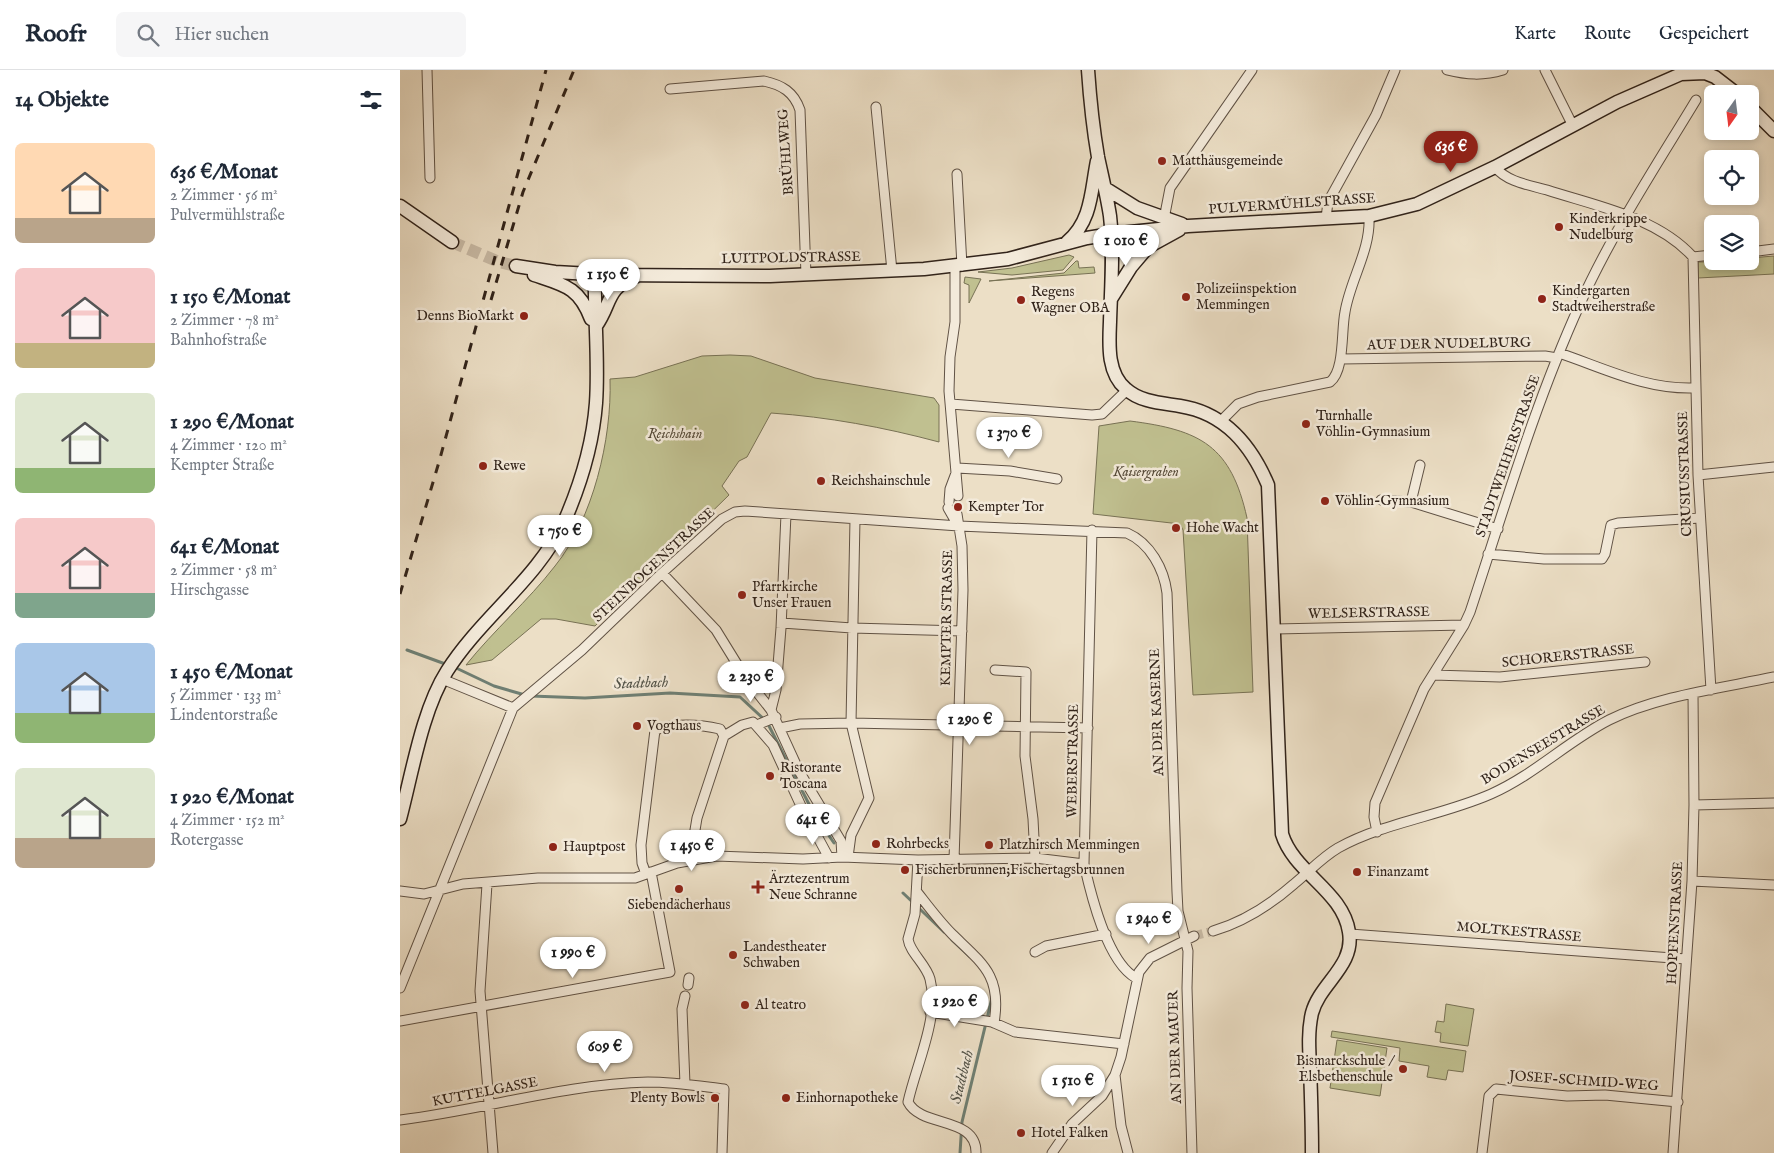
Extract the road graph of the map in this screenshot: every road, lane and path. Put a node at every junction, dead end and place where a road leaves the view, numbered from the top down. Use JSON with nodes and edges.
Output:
{"nodes":[{"id":1,"x":427,"y":70,"type":"edge"},
{"id":2,"x":1088,"y":70,"type":"edge"},
{"id":3,"x":1252,"y":70,"type":"edge"},
{"id":4,"x":1395,"y":70,"type":"edge"},
{"id":5,"x":1447,"y":70,"type":"edge"},
{"id":6,"x":1503,"y":70,"type":"edge"},
{"id":7,"x":1545,"y":70,"type":"edge"},
{"id":8,"x":1696,"y":71,"type":"edge"},
{"id":9,"x":1716,"y":74,"type":"edge"},
{"id":10,"x":1728,"y":85,"type":"edge"},
{"id":11,"x":670,"y":89,"type":"dead end"},
{"id":12,"x":1696,"y":100,"type":"dead end"},
{"id":13,"x":876,"y":107,"type":"dead end"},
{"id":14,"x":1759,"y":116,"type":"edge"},
{"id":15,"x":1573,"y":126,"type":"junction"},
{"id":16,"x":1774,"y":131,"type":"edge"},
{"id":17,"x":1098,"y":157,"type":"junction"},
{"id":18,"x":1495,"y":167,"type":"junction"},
{"id":19,"x":957,"y":174,"type":"dead end"},
{"id":20,"x":430,"y":178,"type":"dead end"},
{"id":21,"x":1105,"y":188,"type":"junction"},
{"id":22,"x":400,"y":206,"type":"edge"},
{"id":23,"x":1626,"y":215,"type":"junction"},
{"id":24,"x":1369,"y":216,"type":"junction"},
{"id":25,"x":1326,"y":218,"type":"junction"},
{"id":26,"x":1164,"y":219,"type":"junction"},
{"id":27,"x":1188,"y":226,"type":"junction"},
{"id":28,"x":1111,"y":234,"type":"junction"},
{"id":29,"x":452,"y":242,"type":"tunnel mouth"},
{"id":30,"x":1065,"y":244,"type":"junction"},
{"id":31,"x":1774,"y":249,"type":"edge"},
{"id":32,"x":1759,"y":251,"type":"edge"},
{"id":33,"x":1704,"y":256,"type":"edge"},
{"id":34,"x":1693,"y":257,"type":"junction"},
{"id":35,"x":958,"y":266,"type":"junction"},
{"id":36,"x":892,"y":271,"type":"junction"},
{"id":37,"x":596,"y":274,"type":"junction"},
{"id":38,"x":643,"y":274,"type":"junction"},
{"id":39,"x":806,"y":275,"type":"junction"},
{"id":40,"x":1111,"y":299,"type":"junction"},
{"id":41,"x":595,"y":328,"type":"junction"},
{"id":42,"x":1558,"y":356,"type":"junction"},
{"id":43,"x":1341,"y":359,"type":"junction"},
{"id":44,"x":1695,"y":388,"type":"junction"},
{"id":45,"x":1127,"y":390,"type":"junction"},
{"id":46,"x":951,"y":404,"type":"junction"},
{"id":47,"x":1221,"y":421,"type":"junction"},
{"id":48,"x":1420,"y":465,"type":"dead end"},
{"id":49,"x":1774,"y":467,"type":"edge"},
{"id":50,"x":957,"y":470,"type":"junction"},
{"id":51,"x":1698,"y":475,"type":"junction"},
{"id":52,"x":1057,"y":480,"type":"dead end"},
{"id":53,"x":958,"y":496,"type":"tunnel mouth"},
{"id":54,"x":1381,"y":500,"type":"dead end"},
{"id":55,"x":1411,"y":502,"type":"junction"},
{"id":56,"x":786,"y":514,"type":"junction"},
{"id":57,"x":957,"y":514,"type":"tunnel mouth"},
{"id":58,"x":1700,"y":518,"type":"junction"},
{"id":59,"x":855,"y":519,"type":"junction"},
{"id":60,"x":959,"y":526,"type":"junction"},
{"id":61,"x":1498,"y":529,"type":"junction"},
{"id":62,"x":1092,"y":530,"type":"junction"},
{"id":63,"x":1488,"y":554,"type":"junction"},
{"id":64,"x":662,"y":573,"type":"junction"},
{"id":65,"x":782,"y":623,"type":"junction"},
{"id":66,"x":1464,"y":625,"type":"junction"},
{"id":67,"x":852,"y":628,"type":"junction"},
{"id":68,"x":1275,"y":629,"type":"junction"},
{"id":69,"x":962,"y":631,"type":"junction"},
{"id":70,"x":1645,"y":662,"type":"dead end"},
{"id":71,"x":995,"y":670,"type":"dead end"},
{"id":72,"x":444,"y":675,"type":"junction"},
{"id":73,"x":1433,"y":675,"type":"junction"},
{"id":74,"x":1774,"y":677,"type":"edge"},
{"id":75,"x":1711,"y":690,"type":"junction"},
{"id":76,"x":1693,"y":694,"type":"junction"},
{"id":77,"x":513,"y":708,"type":"junction"},
{"id":78,"x":773,"y":715,"type":"junction"},
{"id":79,"x":851,"y":723,"type":"junction"},
{"id":80,"x":760,"y":724,"type":"junction"},
{"id":81,"x":959,"y":724,"type":"junction"},
{"id":82,"x":780,"y":728,"type":"junction"},
{"id":83,"x":1026,"y":728,"type":"junction"},
{"id":84,"x":1088,"y":728,"type":"junction"},
{"id":85,"x":724,"y":736,"type":"junction"},
{"id":86,"x":1774,"y":803,"type":"edge"},
{"id":87,"x":1694,"y":805,"type":"junction"},
{"id":88,"x":400,"y":819,"type":"edge"},
{"id":89,"x":1377,"y":832,"type":"junction"},
{"id":90,"x":845,"y":857,"type":"junction"},
{"id":91,"x":829,"y":858,"type":"junction"},
{"id":92,"x":1035,"y":858,"type":"junction"},
{"id":93,"x":690,"y":860,"type":"junction"},
{"id":94,"x":918,"y":860,"type":"junction"},
{"id":95,"x":954,"y":860,"type":"junction"},
{"id":96,"x":1084,"y":864,"type":"junction"},
{"id":97,"x":1308,"y":872,"type":"junction"},
{"id":98,"x":649,"y":873,"type":"junction"},
{"id":99,"x":1692,"y":881,"type":"junction"},
{"id":100,"x":487,"y":884,"type":"junction"},
{"id":101,"x":1774,"y":885,"type":"edge"},
{"id":102,"x":442,"y":890,"type":"junction"},
{"id":103,"x":400,"y":891,"type":"edge"},
{"id":104,"x":916,"y":895,"type":"junction"},
{"id":105,"x":1212,"y":931,"type":"tunnel mouth"},
{"id":106,"x":1106,"y":934,"type":"junction"},
{"id":107,"x":1350,"y":934,"type":"junction"},
{"id":108,"x":1190,"y":938,"type":"junction"},
{"id":109,"x":1035,"y":952,"type":"dead end"},
{"id":110,"x":1686,"y":959,"type":"junction"},
{"id":111,"x":1136,"y":978,"type":"junction"},
{"id":112,"x":400,"y":988,"type":"edge"},
{"id":113,"x":685,"y":996,"type":"dead end"},
{"id":114,"x":480,"y":1007,"type":"junction"},
{"id":115,"x":930,"y":1012,"type":"junction"},
{"id":116,"x":400,"y":1021,"type":"edge"},
{"id":117,"x":990,"y":1022,"type":"junction"},
{"id":118,"x":1124,"y":1044,"type":"junction"},
{"id":119,"x":1114,"y":1075,"type":"junction"},
{"id":120,"x":684,"y":1084,"type":"junction"},
{"id":121,"x":1678,"y":1102,"type":"junction"},
{"id":122,"x":489,"y":1105,"type":"junction"},
{"id":123,"x":400,"y":1120,"type":"edge"},
{"id":124,"x":493,"y":1153,"type":"edge"},
{"id":125,"x":722,"y":1153,"type":"edge"},
{"id":126,"x":976,"y":1153,"type":"edge"},
{"id":127,"x":1052,"y":1153,"type":"edge"},
{"id":128,"x":1128,"y":1153,"type":"edge"},
{"id":129,"x":1192,"y":1153,"type":"edge"},
{"id":130,"x":1312,"y":1153,"type":"edge"},
{"id":131,"x":1482,"y":1153,"type":"edge"},
{"id":132,"x":1673,"y":1153,"type":"edge"}],
"edges":[{"from":1,"to":20,"type":"street"},
{"from":2,"to":17,"type":"street"},
{"from":3,"to":26,"type":"street"},
{"from":4,"to":25,"type":"street"},
{"from":5,"to":6,"type":"street"},
{"from":7,"to":15,"type":"street"},
{"from":8,"to":9,"type":"street"},
{"from":8,"to":15,"type":"street","name":"PULVERMÜHLSTRASSE"},
{"from":9,"to":10,"type":"street"},
{"from":11,"to":39,"type":"street","name":"BRÜHLWEG"},
{"from":12,"to":23,"type":"street","name":"STADTWEIHERSTRASSE"},
{"from":13,"to":36,"type":"street"},
{"from":14,"to":16,"type":"street"},
{"from":15,"to":18,"type":"street","name":"PULVERMÜHLSTRASSE"},
{"from":17,"to":21,"type":"street"},
{"from":17,"to":30,"type":"street"},
{"from":18,"to":23,"type":"street"},
{"from":18,"to":24,"type":"street","name":"PULVERMÜHLSTRASSE"},
{"from":19,"to":35,"type":"street","name":"KEMPTER STRASSE"},
{"from":21,"to":26,"type":"street"},
{"from":21,"to":28,"type":"street"},
{"from":22,"to":29,"type":"street"},
{"from":23,"to":34,"type":"street"},
{"from":23,"to":42,"type":"street","name":"STADTWEIHERSTRASSE"},
{"from":24,"to":25,"type":"street","name":"PULVERMÜHLSTRASSE"},
{"from":24,"to":43,"type":"street"},
{"from":25,"to":27,"type":"street","name":"PULVERMÜHLSTRASSE"},
{"from":26,"to":27,"type":"street"},
{"from":27,"to":28,"type":"street","name":"PULVERMÜHLSTRASSE"},
{"from":27,"to":40,"type":"street"},
{"from":28,"to":30,"type":"street","name":"LUITPOLDSTRASSE"},
{"from":28,"to":40,"type":"street"},
{"from":30,"to":35,"type":"street","name":"LUITPOLDSTRASSE"},
{"from":31,"to":32,"type":"street"},
{"from":33,"to":34,"type":"street"},
{"from":34,"to":44,"type":"street","name":"CRUSIUSSTRASSE"},
{"from":35,"to":36,"type":"street","name":"LUITPOLDSTRASSE"},
{"from":35,"to":46,"type":"street","name":"KEMPTER STRASSE"},
{"from":36,"to":39,"type":"street","name":"LUITPOLDSTRASSE"},
{"from":37,"to":38,"type":"street","name":"LUITPOLDSTRASSE"},
{"from":37,"to":41,"type":"street"},
{"from":37,"to":41,"type":"street","name":"LUITPOLDSTRASSE"},
{"from":38,"to":39,"type":"street","name":"LUITPOLDSTRASSE"},
{"from":38,"to":41,"type":"street"},
{"from":40,"to":45,"type":"street"},
{"from":41,"to":72,"type":"street"},
{"from":42,"to":43,"type":"street","name":"AUF DER NUDELBURG"},
{"from":42,"to":44,"type":"street","name":"AUF DER NUDELBURG"},
{"from":42,"to":61,"type":"street","name":"STADTWEIHERSTRASSE"},
{"from":43,"to":47,"type":"street"},
{"from":44,"to":51,"type":"street","name":"CRUSIUSSTRASSE"},
{"from":45,"to":46,"type":"street"},
{"from":45,"to":47,"type":"street"},
{"from":46,"to":50,"type":"street","name":"KEMPTER STRASSE"},
{"from":47,"to":68,"type":"street"},
{"from":48,"to":55,"type":"street"},
{"from":49,"to":51,"type":"street"},
{"from":50,"to":52,"type":"street"},
{"from":50,"to":53,"type":"street","name":"KEMPTER STRASSE"},
{"from":50,"to":60,"type":"street","name":"KEMPTER STRASSE"},
{"from":51,"to":58,"type":"street","name":"CRUSIUSSTRASSE"},
{"from":54,"to":55,"type":"street"},
{"from":55,"to":61,"type":"street"},
{"from":56,"to":59,"type":"street","name":"STEINBOGENSTRASSE"},
{"from":56,"to":64,"type":"street","name":"STEINBOGENSTRASSE"},
{"from":56,"to":65,"type":"street"},
{"from":57,"to":60,"type":"street","name":"KEMPTER STRASSE"},
{"from":58,"to":63,"type":"street"},
{"from":58,"to":75,"type":"street","name":"CRUSIUSSTRASSE"},
{"from":59,"to":60,"type":"street","name":"STEINBOGENSTRASSE"},
{"from":59,"to":67,"type":"street"},
{"from":60,"to":62,"type":"street","name":"AN DER KASERNE"},
{"from":60,"to":69,"type":"street","name":"KEMPTER STRASSE"},
{"from":61,"to":63,"type":"street","name":"STADTWEIHERSTRASSE"},
{"from":62,"to":84,"type":"street","name":"WEBERSTRASSE"},
{"from":62,"to":108,"type":"street","name":"AN DER KASERNE"},
{"from":63,"to":66,"type":"street","name":"STADTWEIHERSTRASSE"},
{"from":64,"to":77,"type":"street","name":"STEINBOGENSTRASSE"},
{"from":64,"to":78,"type":"street"},
{"from":65,"to":67,"type":"street"},
{"from":65,"to":78,"type":"street"},
{"from":66,"to":68,"type":"street","name":"WELSERSTRASSE"},
{"from":66,"to":73,"type":"street","name":"STADTWEIHERSTRASSE"},
{"from":67,"to":69,"type":"street"},
{"from":67,"to":79,"type":"street"},
{"from":68,"to":97,"type":"street"},
{"from":69,"to":81,"type":"street","name":"KEMPTER STRASSE"},
{"from":70,"to":73,"type":"street","name":"SCHORERSTRASSE"},
{"from":71,"to":83,"type":"street"},
{"from":72,"to":77,"type":"street"},
{"from":72,"to":88,"type":"street"},
{"from":73,"to":89,"type":"street","name":"STADTWEIHERSTRASSE"},
{"from":74,"to":75,"type":"street","name":"BODENSEESTRASSE"},
{"from":75,"to":76,"type":"street","name":"BODENSEESTRASSE"},
{"from":76,"to":87,"type":"street","name":"HOPFENSTRASSE"},
{"from":76,"to":89,"type":"street","name":"BODENSEESTRASSE"},
{"from":77,"to":102,"type":"street"},
{"from":78,"to":80,"type":"street"},
{"from":78,"to":82,"type":"street"},
{"from":79,"to":81,"type":"street"},
{"from":79,"to":82,"type":"street"},
{"from":79,"to":90,"type":"street"},
{"from":80,"to":85,"type":"street"},
{"from":80,"to":91,"type":"street"},
{"from":81,"to":83,"type":"street"},
{"from":81,"to":95,"type":"street","name":"KEMPTER STRASSE"},
{"from":82,"to":90,"type":"street"},
{"from":83,"to":84,"type":"street"},
{"from":83,"to":92,"type":"street"},
{"from":84,"to":96,"type":"street","name":"WEBERSTRASSE"},
{"from":85,"to":93,"type":"street"},
{"from":85,"to":98,"type":"street"},
{"from":86,"to":87,"type":"street"},
{"from":87,"to":99,"type":"street","name":"HOPFENSTRASSE"},
{"from":89,"to":97,"type":"street","name":"BODENSEESTRASSE"},
{"from":90,"to":91,"type":"street"},
{"from":90,"to":94,"type":"street"},
{"from":91,"to":93,"type":"street"},
{"from":92,"to":95,"type":"street"},
{"from":92,"to":96,"type":"street"},
{"from":93,"to":98,"type":"street"},
{"from":94,"to":95,"type":"street"},
{"from":94,"to":104,"type":"street"},
{"from":96,"to":106,"type":"street","name":"WEBERSTRASSE"},
{"from":97,"to":105,"type":"street","name":"BODENSEESTRASSE"},
{"from":97,"to":107,"type":"street"},
{"from":98,"to":100,"type":"street"},
{"from":98,"to":114,"type":"street"},
{"from":99,"to":101,"type":"street"},
{"from":99,"to":110,"type":"street","name":"HOPFENSTRASSE"},
{"from":100,"to":102,"type":"street"},
{"from":100,"to":114,"type":"street"},
{"from":102,"to":103,"type":"street"},
{"from":102,"to":112,"type":"street"},
{"from":104,"to":115,"type":"street"},
{"from":104,"to":117,"type":"street"},
{"from":106,"to":109,"type":"street"},
{"from":106,"to":111,"type":"street","name":"WEBERSTRASSE"},
{"from":107,"to":110,"type":"street","name":"MOLTKESTRASSE"},
{"from":107,"to":130,"type":"street"},
{"from":108,"to":111,"type":"street"},
{"from":108,"to":129,"type":"street","name":"AN DER MAUER"},
{"from":110,"to":121,"type":"street","name":"HOPFENSTRASSE"},
{"from":111,"to":118,"type":"street"},
{"from":113,"to":120,"type":"street"},
{"from":114,"to":116,"type":"street"},
{"from":114,"to":122,"type":"street"},
{"from":115,"to":117,"type":"street"},
{"from":115,"to":126,"type":"street"},
{"from":117,"to":118,"type":"street"},
{"from":118,"to":119,"type":"street"},
{"from":119,"to":127,"type":"street"},
{"from":119,"to":128,"type":"street"},
{"from":120,"to":122,"type":"street","name":"KUTTELGASSE"},
{"from":120,"to":125,"type":"street","name":"KUTTELGASSE"},
{"from":121,"to":131,"type":"street","name":"JOSEF-SCHMID-WEG"},
{"from":121,"to":132,"type":"street","name":"HOPFENSTRASSE"},
{"from":122,"to":123,"type":"street","name":"KUTTELGASSE"},
{"from":122,"to":124,"type":"street"}]}
